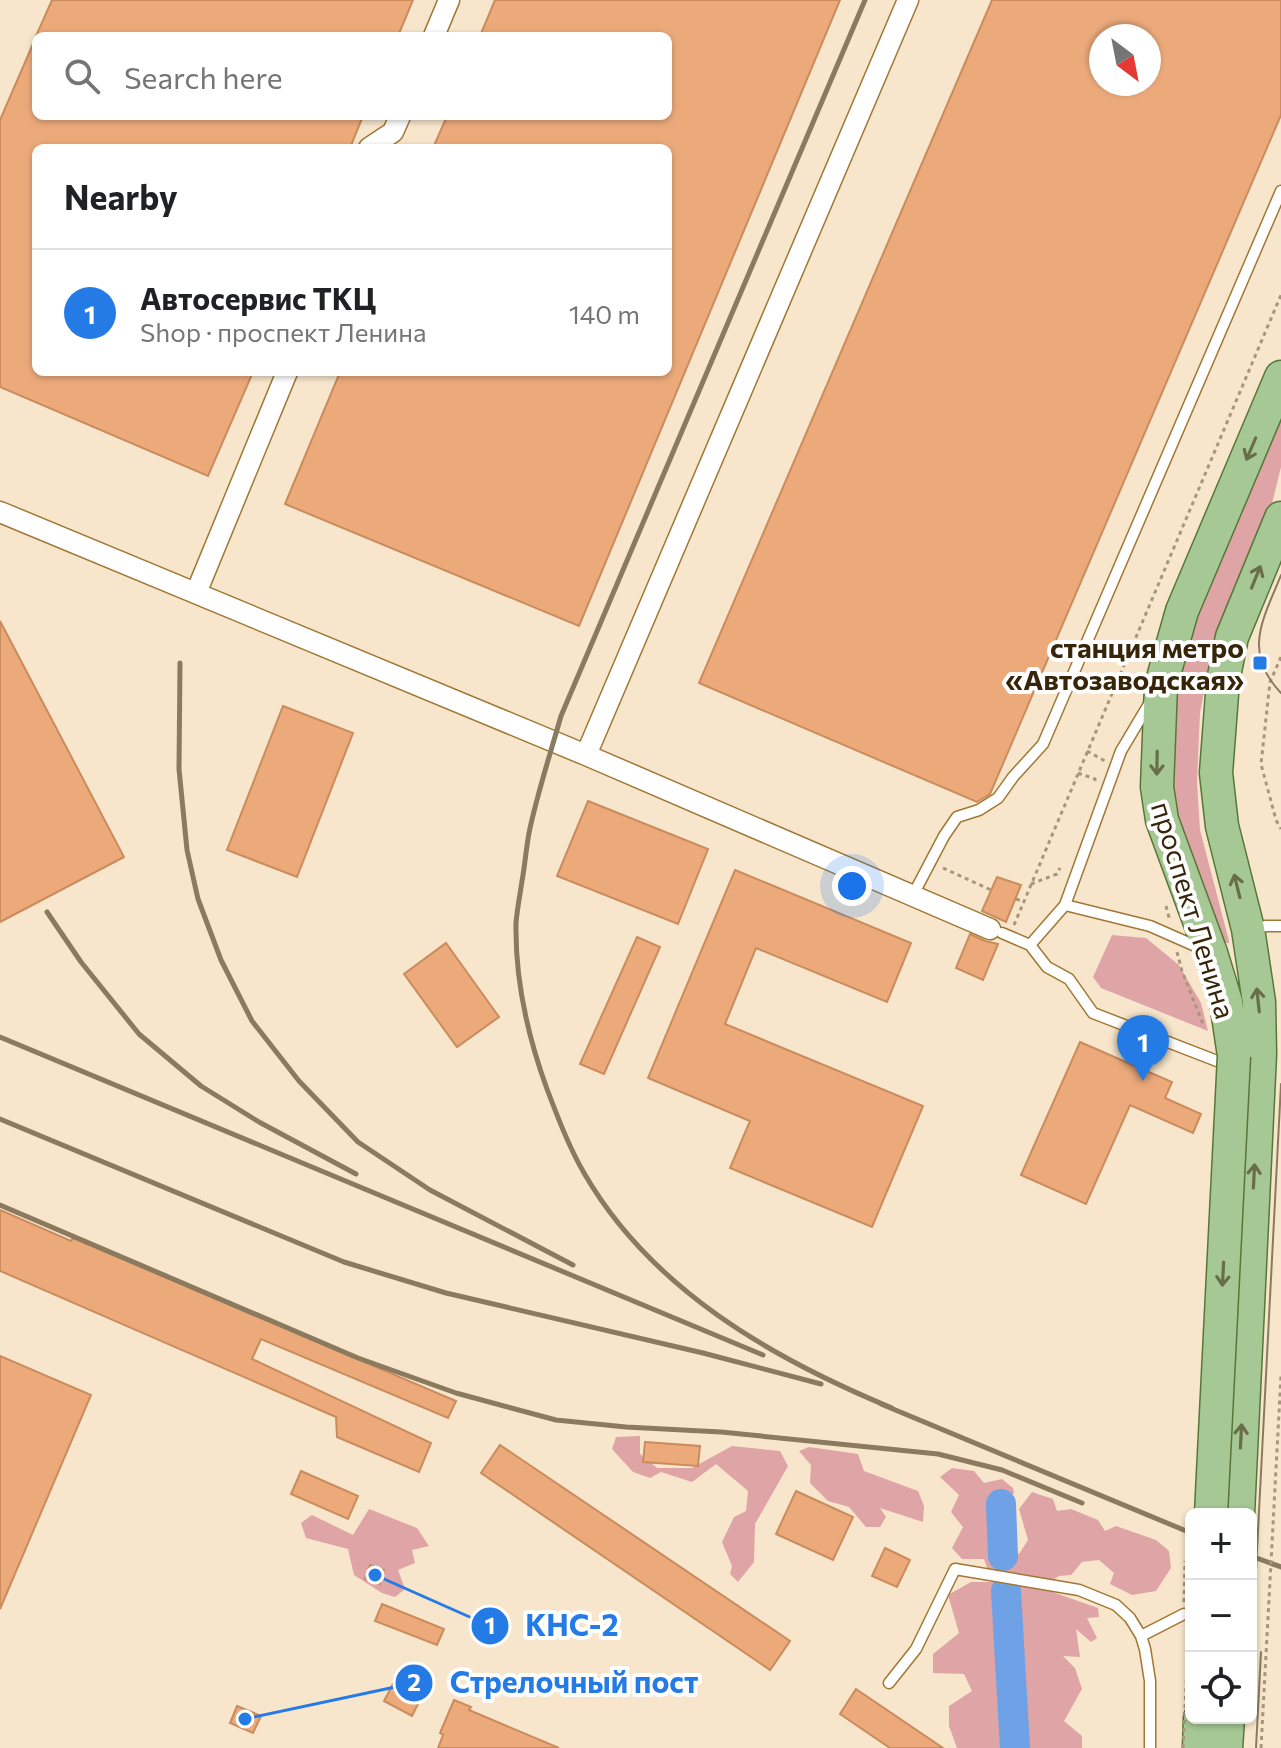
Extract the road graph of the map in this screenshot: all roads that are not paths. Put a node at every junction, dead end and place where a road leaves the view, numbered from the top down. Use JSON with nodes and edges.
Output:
{"nodes":[{"id":1,"x":449,"y":0,"type":"edge"},
{"id":2,"x":908,"y":0,"type":"edge"},
{"id":3,"x":436,"y":32,"type":"edge"},
{"id":4,"x":398,"y":120,"type":"edge"},
{"id":5,"x":375,"y":144,"type":"edge"},
{"id":6,"x":1281,"y":191,"type":"edge"},
{"id":7,"x":285,"y":376,"type":"edge"},
{"id":8,"x":1281,"y":377,"type":"edge"},
{"id":9,"x":0,"y":512,"type":"edge"},
{"id":10,"x":1281,"y":518,"type":"edge"},
{"id":11,"x":196,"y":593,"type":"junction"},
{"id":12,"x":1161,"y":685,"type":"junction"},
{"id":13,"x":586,"y":755,"type":"junction"},
{"id":14,"x":913,"y":895,"type":"junction"},
{"id":15,"x":1065,"y":905,"type":"junction"},
{"id":16,"x":1281,"y":926,"type":"edge"},
{"id":17,"x":1000,"y":933,"type":"joint"},
{"id":18,"x":1249,"y":938,"type":"junction"},
{"id":19,"x":1030,"y":945,"type":"junction"},
{"id":20,"x":1211,"y":953,"type":"junction"},
{"id":21,"x":1234,"y":1057,"type":"junction"},
{"id":22,"x":1211,"y":1508,"type":"edge"},
{"id":23,"x":1238,"y":1508,"type":"edge"},
{"id":24,"x":1185,"y":1616,"type":"edge"},
{"id":25,"x":1141,"y":1636,"type":"junction"},
{"id":26,"x":889,"y":1683,"type":"dead end"},
{"id":27,"x":1200,"y":1724,"type":"edge"},
{"id":28,"x":1228,"y":1724,"type":"edge"},
{"id":29,"x":1150,"y":1748,"type":"edge"},
{"id":30,"x":1199,"y":1748,"type":"edge"},
{"id":31,"x":1226,"y":1748,"type":"edge"}],
"edges":[{"from":1,"to":3,"type":"street"},
{"from":2,"to":13,"type":"street"},
{"from":4,"to":5,"type":"street"},
{"from":6,"to":14,"type":"lane"},
{"from":7,"to":11,"type":"street"},
{"from":8,"to":12,"type":"main road","name":"проспект Ленина","one_way":true},
{"from":9,"to":11,"type":"street"},
{"from":18,"to":10,"type":"main road","name":"проспект Ленина","one_way":true},
{"from":11,"to":13,"type":"street"},
{"from":12,"to":15,"type":"lane"},
{"from":12,"to":20,"type":"main road","name":"проспект Ленина","one_way":true},
{"from":13,"to":14,"type":"street"},
{"from":14,"to":17,"type":"street"},
{"from":15,"to":19,"type":"lane"},
{"from":15,"to":20,"type":"lane"},
{"from":16,"to":18,"type":"lane"},
{"from":17,"to":19,"type":"lane"},
{"from":18,"to":20,"type":"main road"},
{"from":21,"to":18,"type":"main road","name":"проспект Ленина","one_way":true},
{"from":19,"to":21,"type":"lane"},
{"from":20,"to":21,"type":"main road","name":"проспект Ленина"},
{"from":21,"to":22,"type":"main road","name":"проспект Ленина","one_way":true,"bridge":true},
{"from":23,"to":21,"type":"main road","name":"проспект Ленина","one_way":true},
{"from":24,"to":25,"type":"lane"},
{"from":25,"to":26,"type":"lane"},
{"from":25,"to":29,"type":"lane"},
{"from":27,"to":30,"type":"main road"},
{"from":28,"to":31,"type":"main road"}]}
